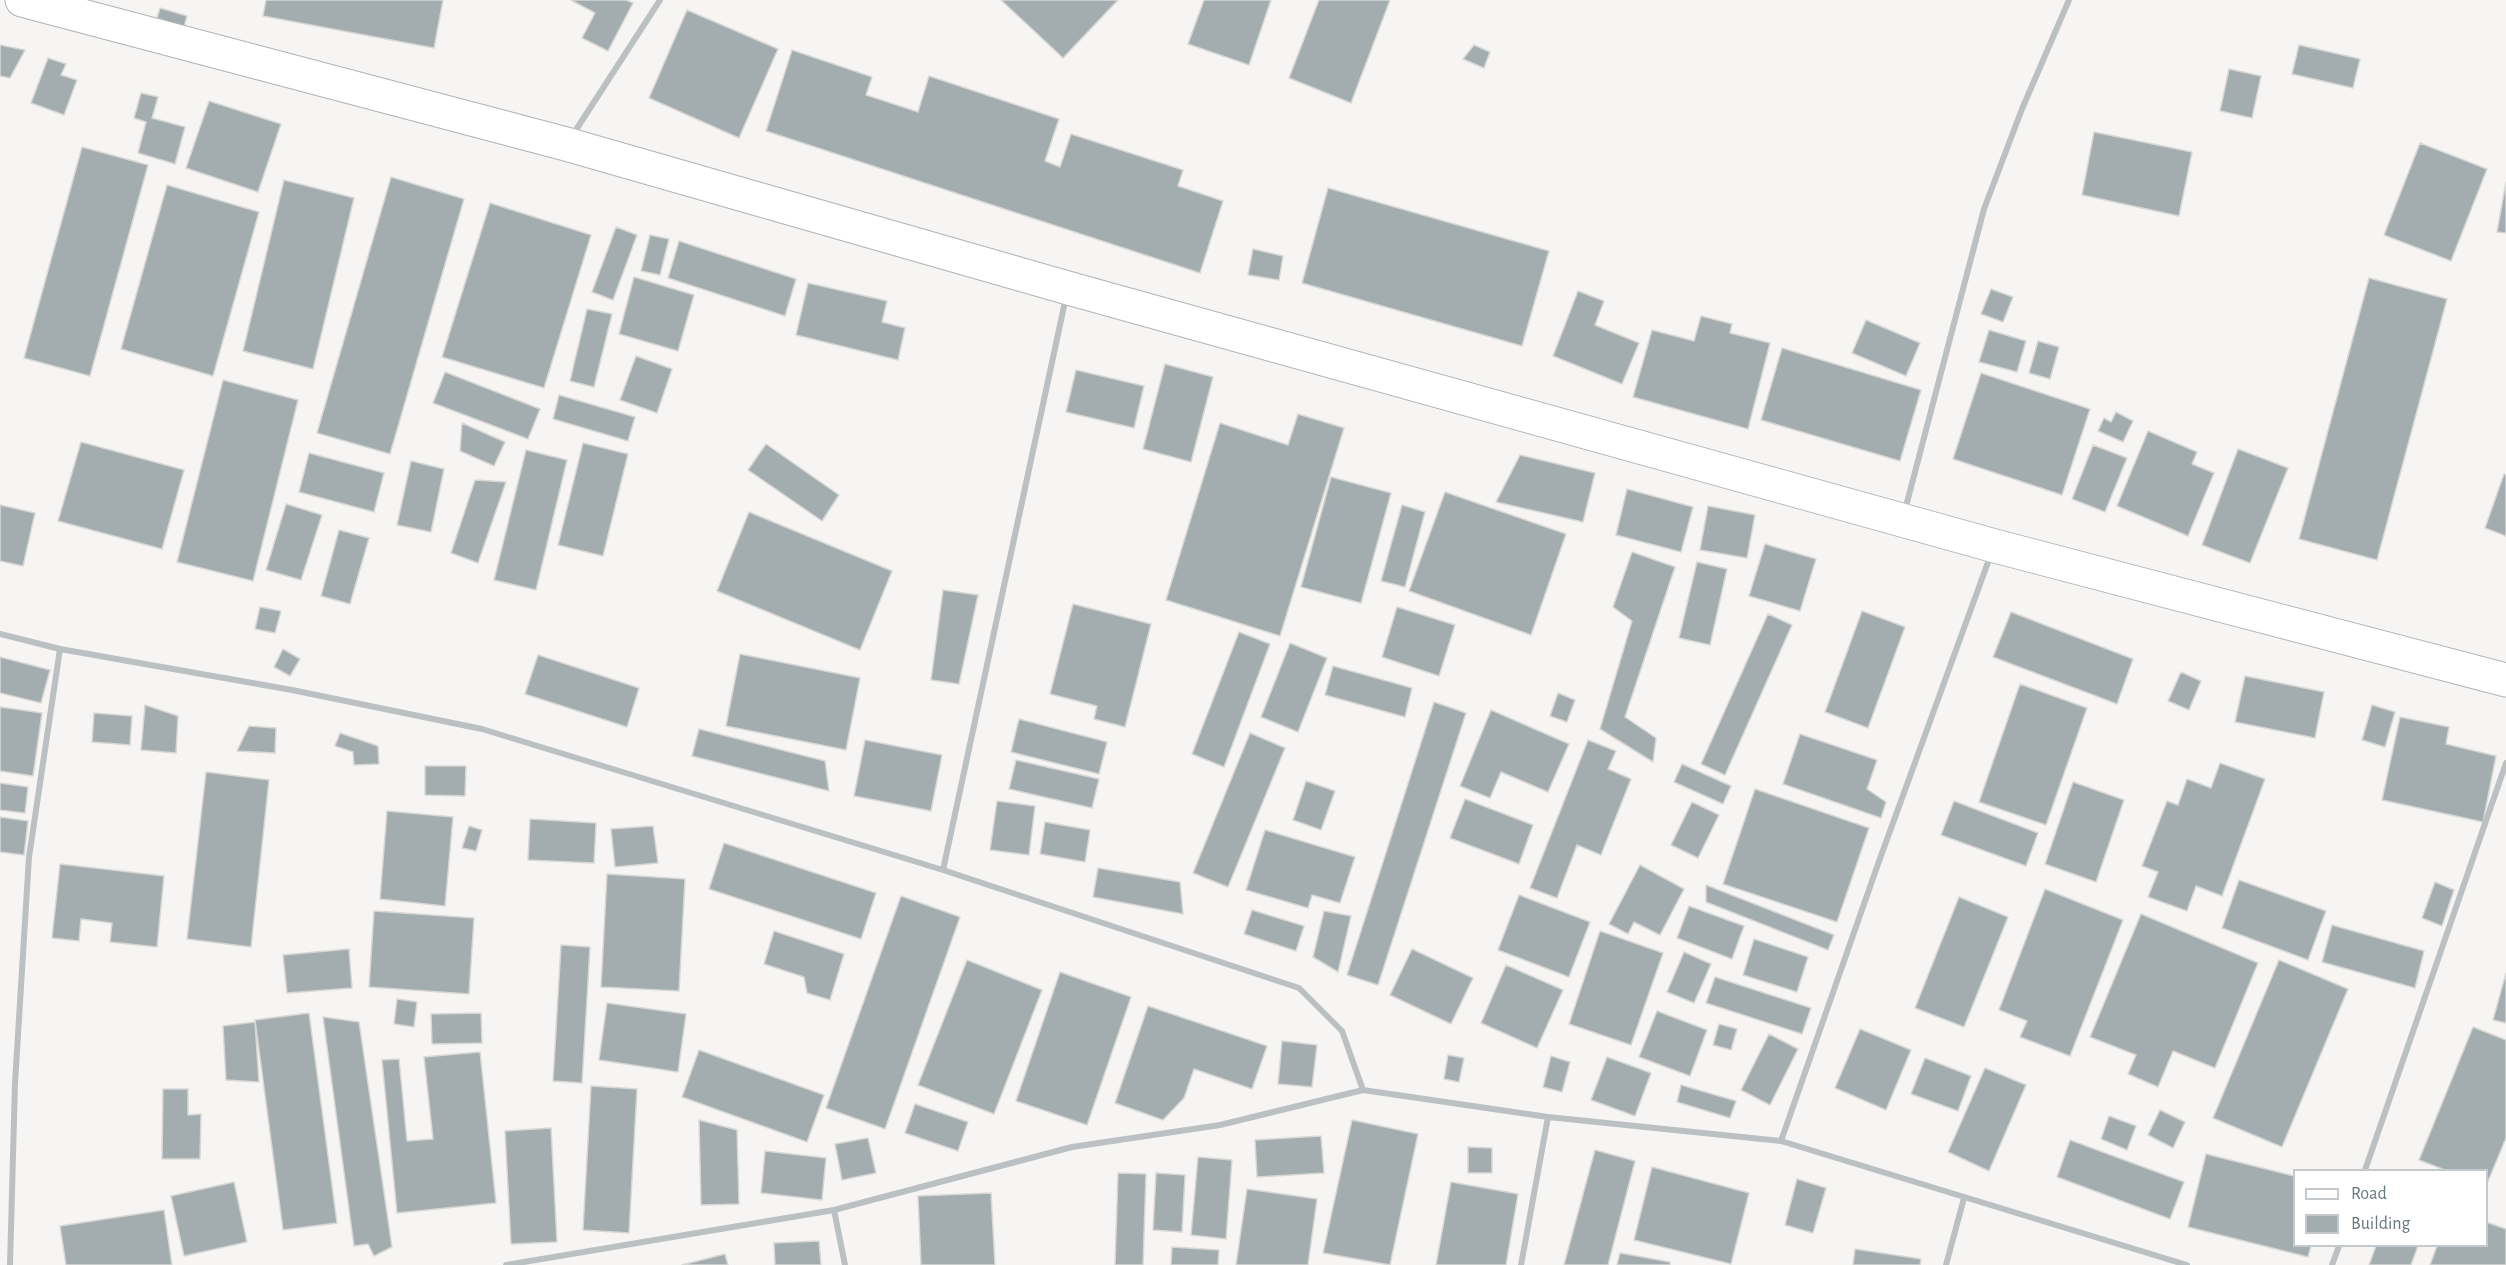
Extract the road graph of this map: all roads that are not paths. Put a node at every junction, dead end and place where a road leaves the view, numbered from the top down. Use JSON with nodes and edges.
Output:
{"nodes":[{"id":1,"x":22,"y":0,"type":"edge"},
{"id":2,"x":660,"y":0,"type":"edge"},
{"id":3,"x":2069,"y":0,"type":"edge"},
{"id":4,"x":566,"y":144,"type":"junction"},
{"id":5,"x":1068,"y":288,"type":"junction"},
{"id":6,"x":1902,"y":520,"type":"junction"},
{"id":7,"x":1995,"y":546,"type":"junction"},
{"id":8,"x":0,"y":634,"type":"edge"},
{"id":9,"x":60,"y":649,"type":"junction"},
{"id":10,"x":2506,"y":680,"type":"edge"},
{"id":11,"x":2506,"y":764,"type":"edge"},
{"id":12,"x":943,"y":870,"type":"junction"},
{"id":13,"x":1363,"y":1090,"type":"junction"},
{"id":14,"x":1548,"y":1117,"type":"junction"},
{"id":15,"x":1781,"y":1141,"type":"junction"},
{"id":16,"x":2365,"y":1169,"type":"edge"},
{"id":17,"x":1964,"y":1198,"type":"junction"},
{"id":18,"x":834,"y":1210,"type":"junction"},
{"id":19,"x":2338,"y":1247,"type":"edge"},
{"id":20,"x":510,"y":1264,"type":"edge"},
{"id":21,"x":10,"y":1265,"type":"edge"},
{"id":22,"x":844,"y":1265,"type":"edge"},
{"id":23,"x":1521,"y":1265,"type":"edge"},
{"id":24,"x":1946,"y":1265,"type":"edge"},
{"id":25,"x":2187,"y":1265,"type":"edge"},
{"id":26,"x":2332,"y":1265,"type":"edge"}],
"edges":[{"from":1,"to":4,"type":"street"},
{"from":2,"to":4,"type":"street"},
{"from":3,"to":6,"type":"street"},
{"from":4,"to":5,"type":"street"},
{"from":5,"to":6,"type":"street"},
{"from":5,"to":12,"type":"street"},
{"from":6,"to":7,"type":"street"},
{"from":7,"to":10,"type":"street"},
{"from":7,"to":15,"type":"street"},
{"from":8,"to":9,"type":"street"},
{"from":9,"to":12,"type":"street"},
{"from":9,"to":21,"type":"street"},
{"from":11,"to":16,"type":"street"},
{"from":12,"to":13,"type":"street"},
{"from":13,"to":14,"type":"street"},
{"from":13,"to":18,"type":"street"},
{"from":14,"to":15,"type":"street"},
{"from":14,"to":23,"type":"street"},
{"from":15,"to":17,"type":"street"},
{"from":17,"to":24,"type":"street"},
{"from":17,"to":25,"type":"street"},
{"from":18,"to":20,"type":"street"},
{"from":18,"to":22,"type":"street"},
{"from":19,"to":26,"type":"street"}]}
